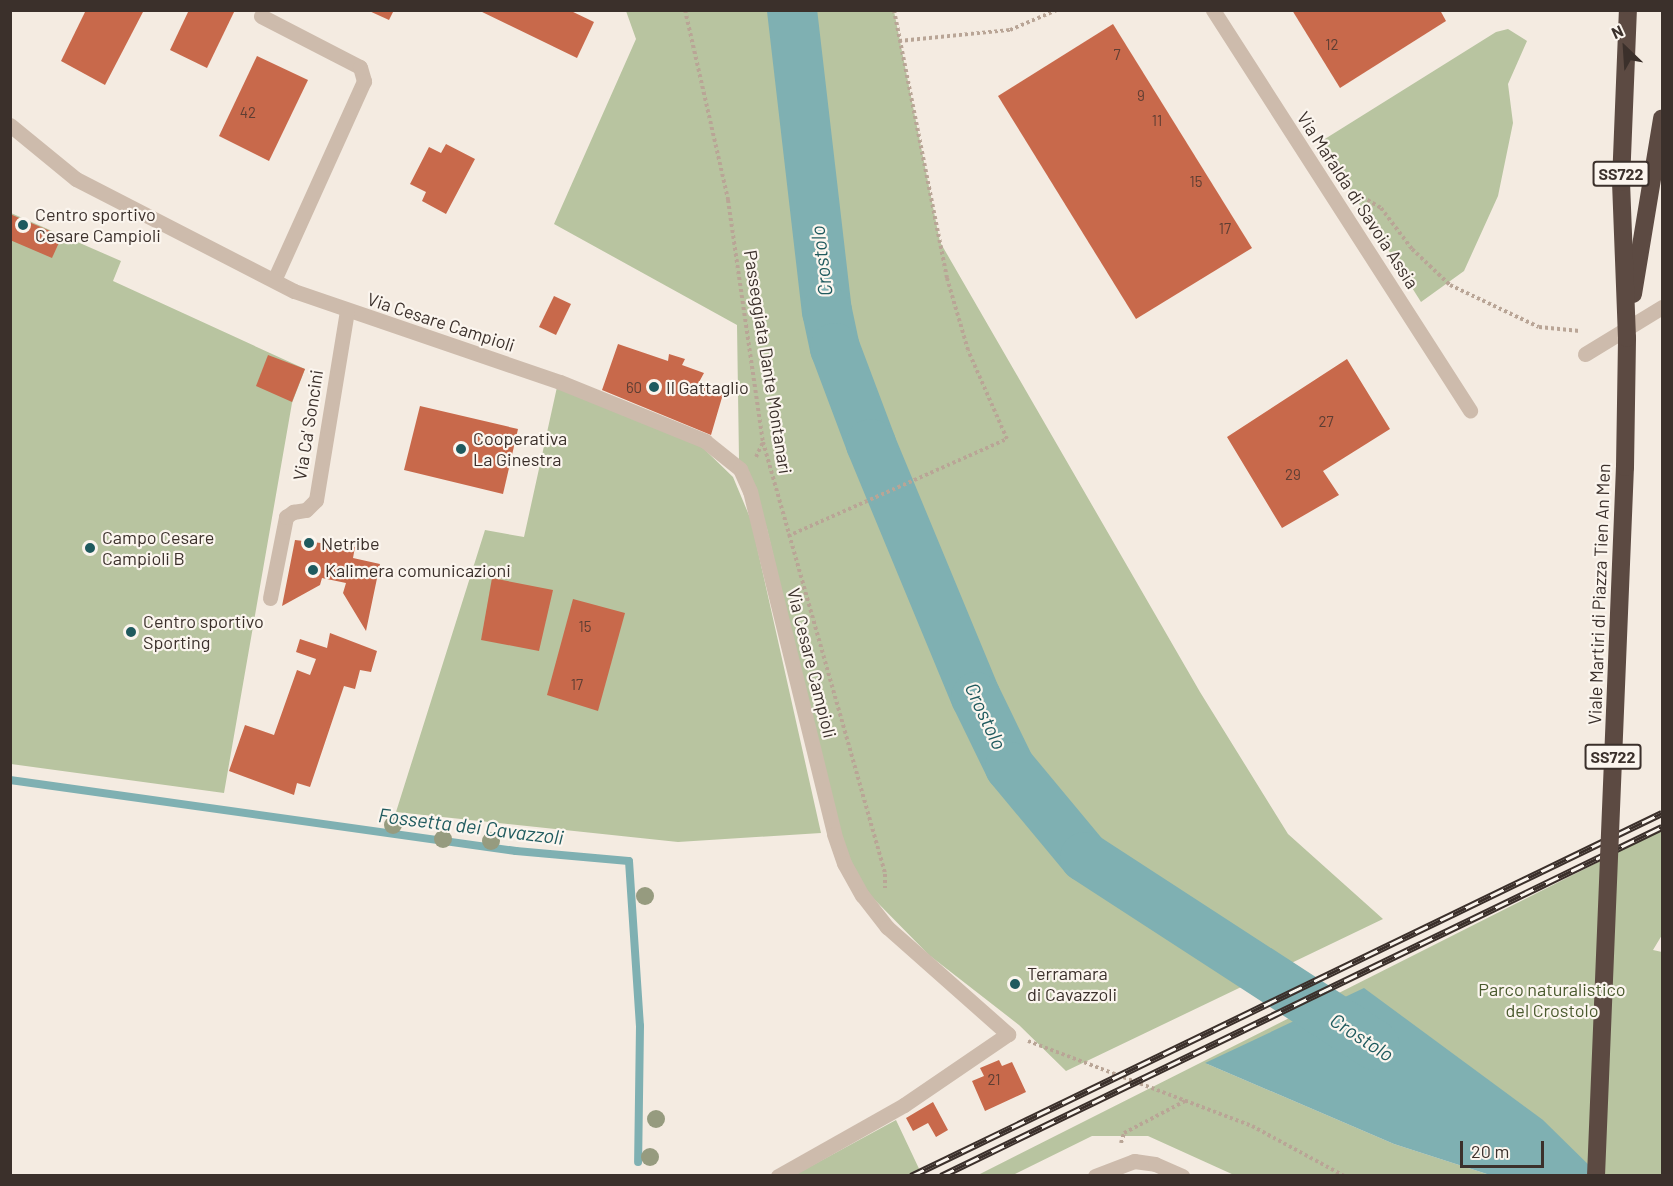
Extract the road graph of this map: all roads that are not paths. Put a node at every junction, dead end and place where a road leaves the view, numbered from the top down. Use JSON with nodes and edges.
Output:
{"nodes":[{"id":1,"x":1213,"y":10,"type":"edge"},
{"id":2,"x":1628,"y":10,"type":"edge"},
{"id":3,"x":261,"y":16,"type":"dead end"},
{"id":4,"x":1662,"y":118,"type":"edge"},
{"id":5,"x":10,"y":125,"type":"edge"},
{"id":6,"x":274,"y":280,"type":"junction"},
{"id":7,"x":1662,"y":307,"type":"edge"},
{"id":8,"x":347,"y":311,"type":"junction"},
{"id":9,"x":1627,"y":338,"type":"junction"},
{"id":10,"x":1585,"y":354,"type":"dead end"},
{"id":11,"x":1470,"y":411,"type":"dead end"},
{"id":12,"x":270,"y":598,"type":"dead end"},
{"id":13,"x":778,"y":1176,"type":"edge"},
{"id":14,"x":1095,"y":1176,"type":"edge"},
{"id":15,"x":1182,"y":1176,"type":"edge"},
{"id":16,"x":1596,"y":1176,"type":"edge"}],
"edges":[{"from":1,"to":11,"type":"street","name":"Via Mafalda di Savoia Assia"},
{"from":2,"to":9,"type":"highway","name":"Viale Martiri di Piazza Tien An Men","number":"SS722","bridge":true},
{"from":3,"to":6,"type":"street"},
{"from":4,"to":9,"type":"highway","name":"Viale Martiri di Piazza Tien An Men","number":"SS722","bridge":true},
{"from":5,"to":6,"type":"street","name":"Via Cesare Campioli"},
{"from":6,"to":8,"type":"street","name":"Via Cesare Campioli"},
{"from":7,"to":10,"type":"street"},
{"from":8,"to":12,"type":"street","name":"Via Ca' Soncini"},
{"from":8,"to":13,"type":"street","name":"Via Cesare Campioli"},
{"from":9,"to":16,"type":"highway","name":"Viale Martiri di Piazza Tien An Men","number":"SS722","bridge":true},
{"from":14,"to":15,"type":"street"}]}
